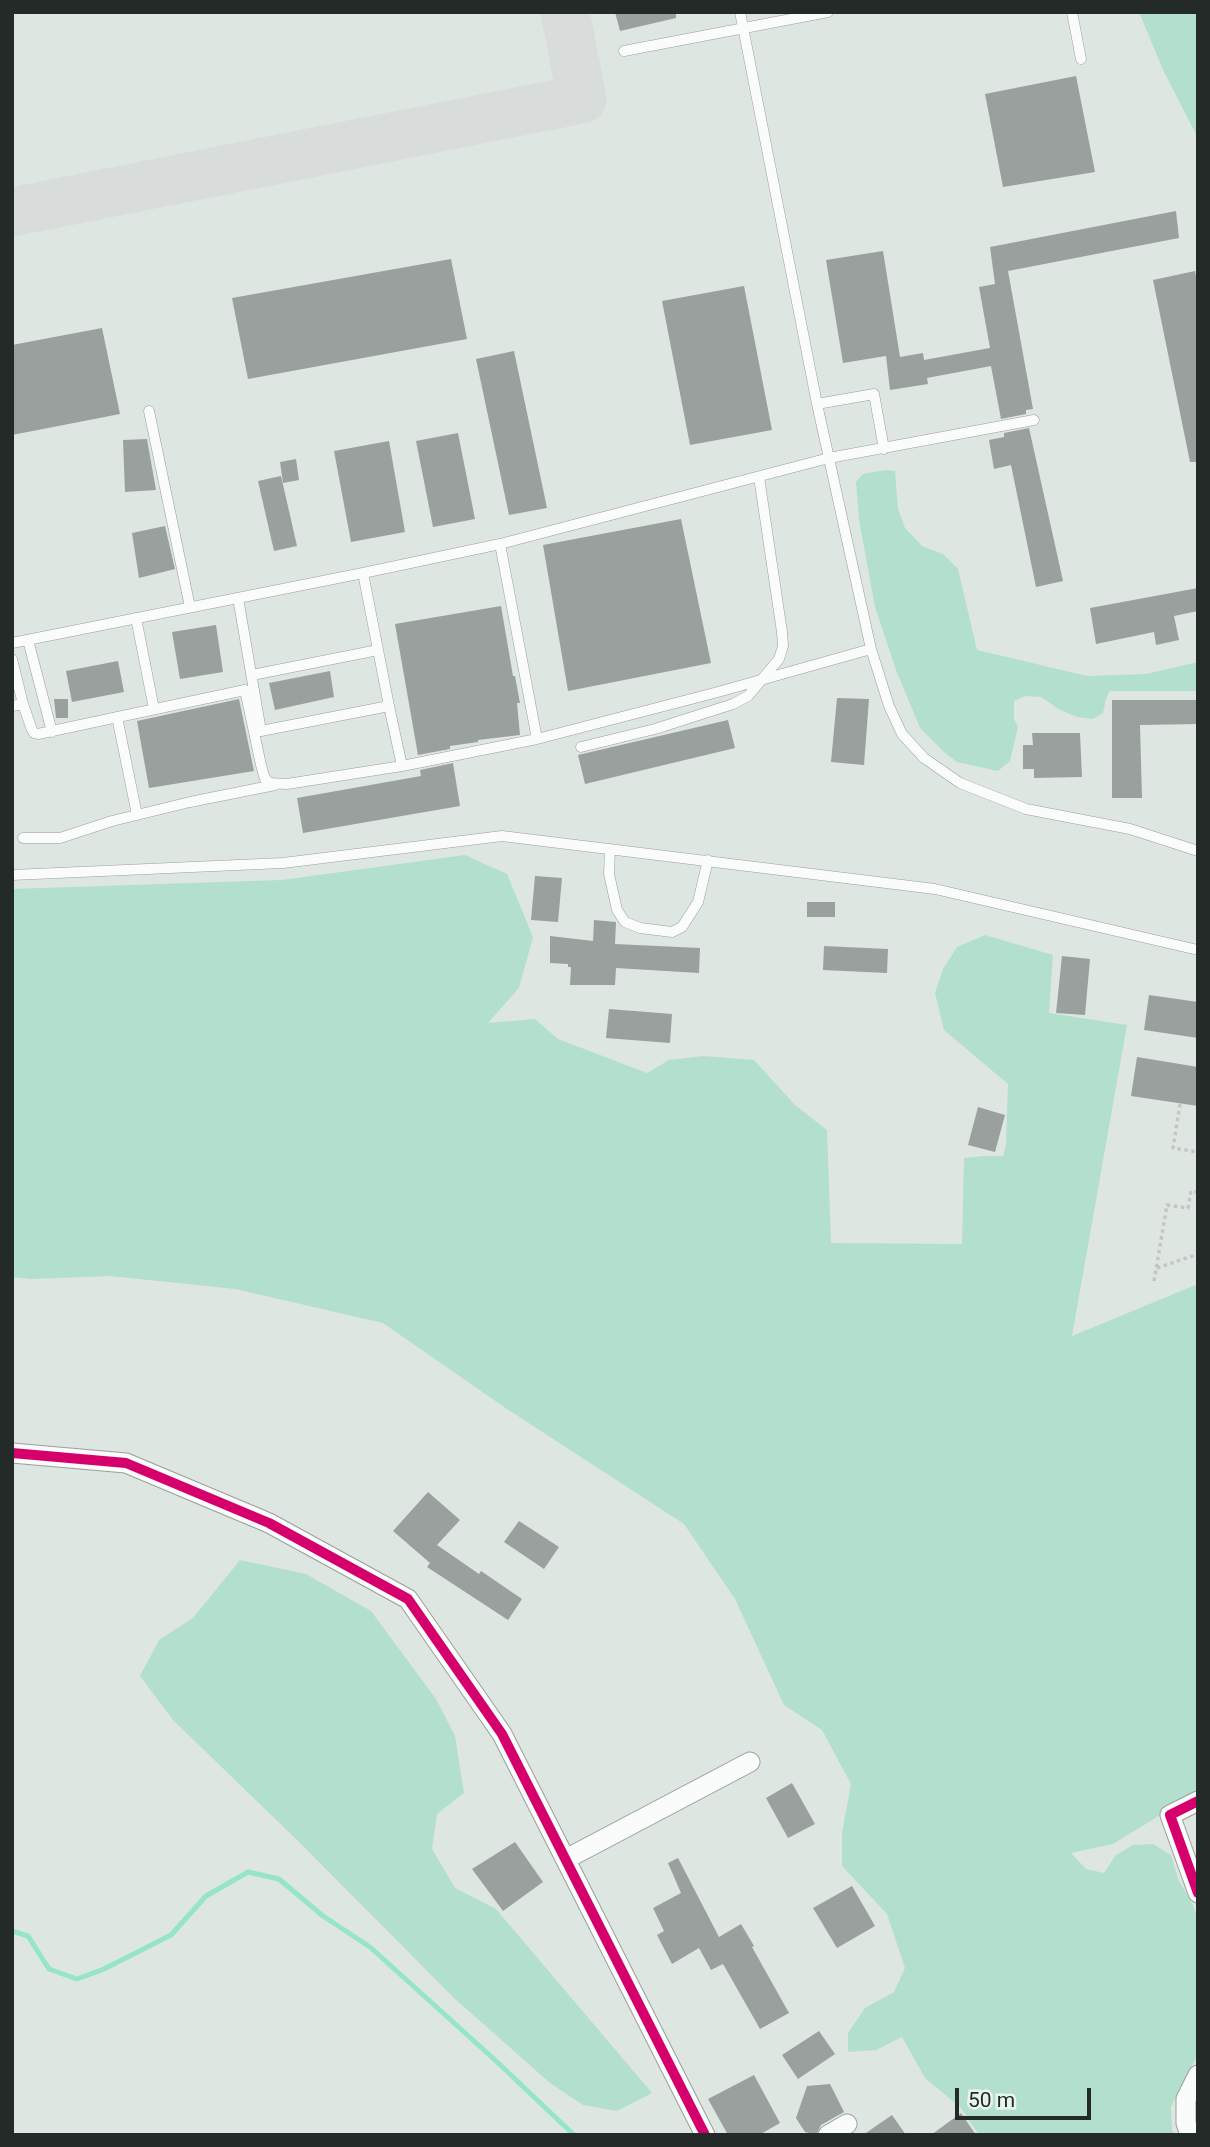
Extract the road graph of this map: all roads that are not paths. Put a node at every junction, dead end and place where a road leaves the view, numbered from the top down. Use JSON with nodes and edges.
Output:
{"nodes":[{"id":1,"x":740,"y":12,"type":"edge"},
{"id":2,"x":828,"y":12,"type":"edge"},
{"id":3,"x":1072,"y":12,"type":"edge"},
{"id":4,"x":743,"y":28,"type":"junction"},
{"id":5,"x":624,"y":51,"type":"dead end"},
{"id":6,"x":1081,"y":59,"type":"dead end"},
{"id":7,"x":817,"y":404,"type":"junction"},
{"id":8,"x":149,"y":411,"type":"dead end"},
{"id":9,"x":1034,"y":420,"type":"dead end"},
{"id":10,"x":884,"y":449,"type":"junction"},
{"id":11,"x":829,"y":458,"type":"junction"},
{"id":12,"x":759,"y":477,"type":"junction"},
{"id":13,"x":500,"y":544,"type":"junction"},
{"id":14,"x":363,"y":573,"type":"junction"},
{"id":15,"x":238,"y":598,"type":"junction"},
{"id":16,"x":190,"y":607,"type":"junction"},
{"id":17,"x":136,"y":618,"type":"junction"},
{"id":18,"x":28,"y":640,"type":"junction"},
{"id":19,"x":12,"y":643,"type":"edge"},
{"id":20,"x":871,"y":649,"type":"junction"},
{"id":21,"x":378,"y":650,"type":"junction"},
{"id":22,"x":12,"y":659,"type":"edge"},
{"id":23,"x":252,"y":675,"type":"junction"},
{"id":24,"x":761,"y":679,"type":"junction"},
{"id":25,"x":18,"y":705,"type":"edge"},
{"id":26,"x":389,"y":706,"type":"junction"},
{"id":27,"x":154,"y":709,"type":"junction"},
{"id":28,"x":117,"y":717,"type":"junction"},
{"id":29,"x":52,"y":732,"type":"junction"},
{"id":30,"x":537,"y":739,"type":"junction"},
{"id":31,"x":581,"y":747,"type":"dead end"},
{"id":32,"x":402,"y":766,"type":"junction"},
{"id":33,"x":279,"y":785,"type":"junction"},
{"id":34,"x":137,"y":815,"type":"junction"},
{"id":35,"x":23,"y":838,"type":"dead end"},
{"id":36,"x":610,"y":849,"type":"junction"},
{"id":37,"x":1198,"y":851,"type":"edge"},
{"id":38,"x":708,"y":860,"type":"junction"},
{"id":39,"x":12,"y":875,"type":"edge"},
{"id":40,"x":1198,"y":950,"type":"edge"},
{"id":41,"x":12,"y":1453,"type":"edge"},
{"id":42,"x":750,"y":1762,"type":"dead end"},
{"id":43,"x":1198,"y":1801,"type":"edge"},
{"id":44,"x":566,"y":1859,"type":"junction"},
{"id":45,"x":1198,"y":1893,"type":"edge"},
{"id":46,"x":1198,"y":2075,"type":"edge"},
{"id":47,"x":847,"y":2124,"type":"dead end"},
{"id":48,"x":705,"y":2135,"type":"edge"},
{"id":49,"x":828,"y":2135,"type":"edge"},
{"id":50,"x":1190,"y":2135,"type":"edge"}],
"edges":[{"from":1,"to":4,"type":"lane"},
{"from":2,"to":4,"type":"lane"},
{"from":3,"to":6,"type":"lane"},
{"from":4,"to":5,"type":"lane"},
{"from":4,"to":7,"type":"lane"},
{"from":7,"to":10,"type":"lane"},
{"from":7,"to":11,"type":"lane"},
{"from":8,"to":16,"type":"lane"},
{"from":9,"to":10,"type":"lane"},
{"from":10,"to":11,"type":"lane"},
{"from":11,"to":12,"type":"lane"},
{"from":11,"to":20,"type":"lane"},
{"from":12,"to":13,"type":"lane"},
{"from":12,"to":24,"type":"lane"},
{"from":13,"to":14,"type":"lane"},
{"from":13,"to":30,"type":"lane"},
{"from":14,"to":15,"type":"lane"},
{"from":14,"to":21,"type":"lane"},
{"from":15,"to":16,"type":"lane"},
{"from":15,"to":23,"type":"lane"},
{"from":16,"to":17,"type":"lane"},
{"from":17,"to":18,"type":"lane"},
{"from":17,"to":27,"type":"lane"},
{"from":18,"to":19,"type":"lane"},
{"from":18,"to":29,"type":"lane"},
{"from":20,"to":24,"type":"lane"},
{"from":20,"to":37,"type":"lane"},
{"from":21,"to":23,"type":"lane"},
{"from":21,"to":26,"type":"lane"},
{"from":22,"to":25,"type":"lane"},
{"from":23,"to":26,"type":"lane"},
{"from":24,"to":30,"type":"lane"},
{"from":24,"to":31,"type":"lane"},
{"from":25,"to":29,"type":"lane"},
{"from":26,"to":32,"type":"lane"},
{"from":27,"to":28,"type":"lane"},
{"from":27,"to":33,"type":"lane"},
{"from":28,"to":29,"type":"lane"},
{"from":28,"to":34,"type":"lane"},
{"from":30,"to":32,"type":"lane"},
{"from":32,"to":33,"type":"lane"},
{"from":33,"to":34,"type":"lane"},
{"from":34,"to":35,"type":"lane"},
{"from":36,"to":38,"type":"lane"},
{"from":36,"to":38,"type":"lane"},
{"from":36,"to":39,"type":"lane"},
{"from":38,"to":40,"type":"lane"},
{"from":41,"to":44,"type":"street"},
{"from":42,"to":44,"type":"street"},
{"from":43,"to":45,"type":"street"},
{"from":44,"to":48,"type":"street"},
{"from":46,"to":50,"type":"street"},
{"from":47,"to":49,"type":"street"}]}
